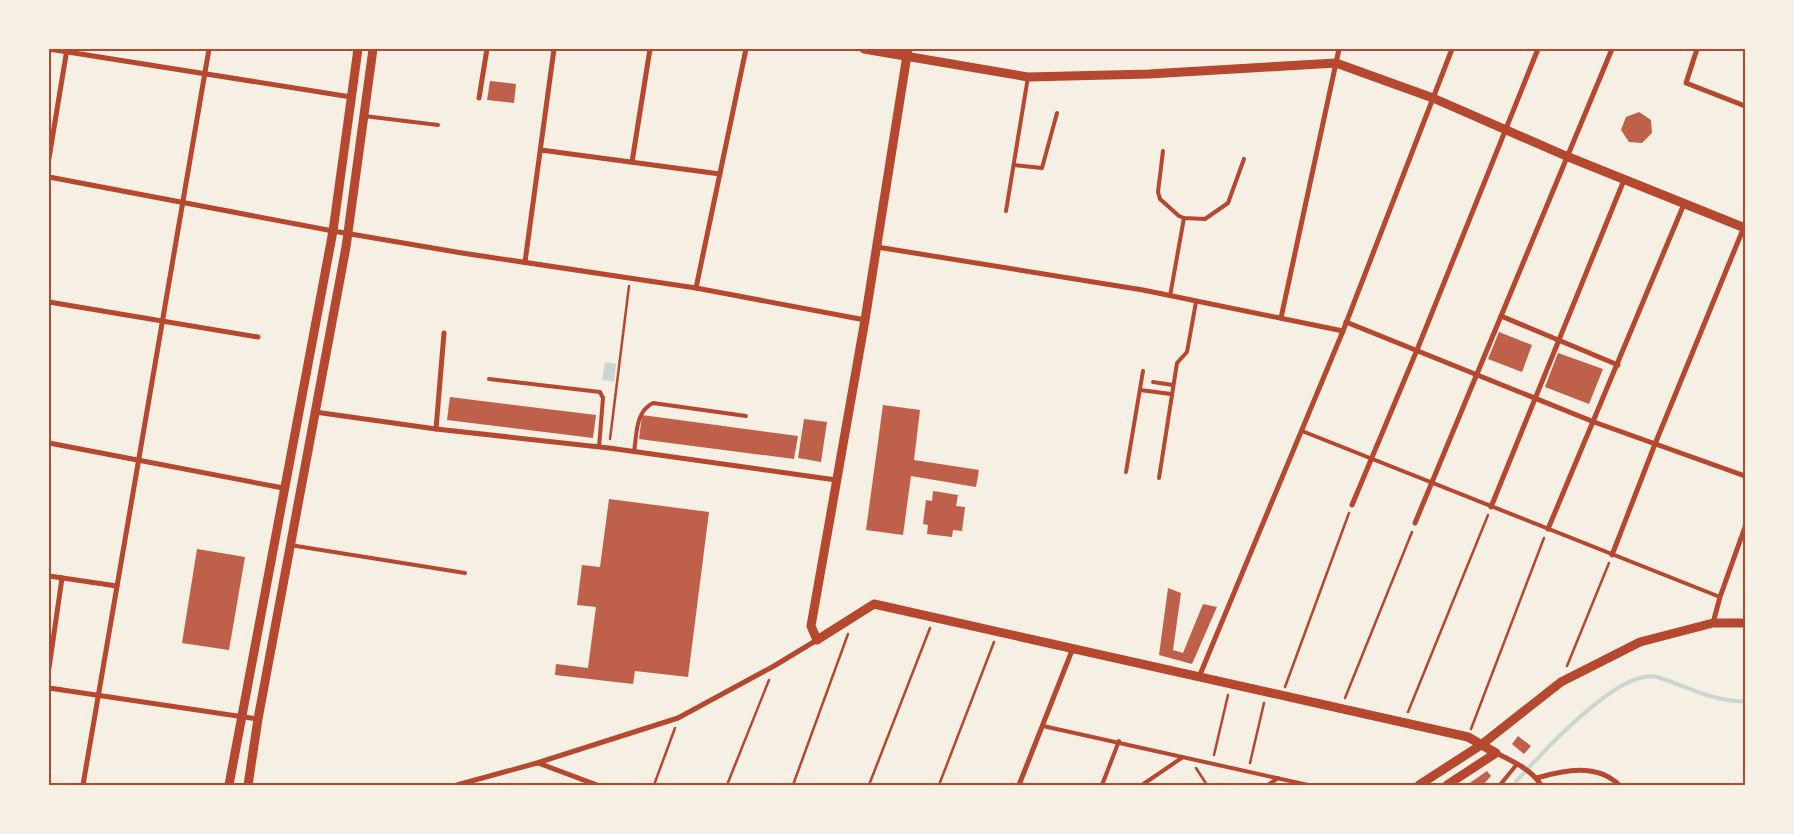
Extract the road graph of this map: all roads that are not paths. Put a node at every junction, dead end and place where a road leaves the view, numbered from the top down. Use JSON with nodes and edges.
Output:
{"nodes":[{"id":1,"x":209,"y":49,"type":"edge"},
{"id":2,"x":358,"y":49,"type":"edge"},
{"id":3,"x":373,"y":49,"type":"edge"},
{"id":4,"x":486,"y":49,"type":"edge"},
{"id":5,"x":554,"y":49,"type":"edge"},
{"id":6,"x":650,"y":49,"type":"edge"},
{"id":7,"x":746,"y":49,"type":"edge"},
{"id":8,"x":864,"y":49,"type":"edge"},
{"id":9,"x":1339,"y":49,"type":"edge"},
{"id":10,"x":1452,"y":49,"type":"edge"},
{"id":11,"x":1538,"y":49,"type":"edge"},
{"id":12,"x":1612,"y":49,"type":"edge"},
{"id":13,"x":1697,"y":49,"type":"edge"},
{"id":14,"x":49,"y":50,"type":"edge"},
{"id":15,"x":67,"y":51,"type":"edge"},
{"id":16,"x":907,"y":52,"type":"edge"},
{"id":17,"x":1336,"y":63,"type":"junction"},
{"id":18,"x":205,"y":75,"type":"junction"},
{"id":19,"x":1028,"y":77,"type":"junction"},
{"id":20,"x":352,"y":97,"type":"junction"},
{"id":21,"x":478,"y":98,"type":"dead end"},
{"id":22,"x":1433,"y":98,"type":"junction"},
{"id":23,"x":1745,"y":106,"type":"edge"},
{"id":24,"x":1057,"y":113,"type":"dead end"},
{"id":25,"x":364,"y":116,"type":"junction"},
{"id":26,"x":438,"y":125,"type":"dead end"},
{"id":27,"x":1506,"y":130,"type":"junction"},
{"id":28,"x":541,"y":150,"type":"junction"},
{"id":29,"x":1163,"y":151,"type":"dead end"},
{"id":30,"x":1566,"y":156,"type":"junction"},
{"id":31,"x":49,"y":158,"type":"edge"},
{"id":32,"x":1244,"y":159,"type":"dead end"},
{"id":33,"x":632,"y":162,"type":"junction"},
{"id":34,"x":1014,"y":164,"type":"junction"},
{"id":35,"x":720,"y":174,"type":"junction"},
{"id":36,"x":49,"y":177,"type":"edge"},
{"id":37,"x":1624,"y":180,"type":"junction"},
{"id":38,"x":183,"y":202,"type":"junction"},
{"id":39,"x":1684,"y":204,"type":"junction"},
{"id":40,"x":1006,"y":211,"type":"dead end"},
{"id":41,"x":1184,"y":218,"type":"junction"},
{"id":42,"x":1745,"y":227,"type":"edge"},
{"id":43,"x":333,"y":231,"type":"junction"},
{"id":44,"x":348,"y":233,"type":"junction"},
{"id":45,"x":876,"y":247,"type":"junction"},
{"id":46,"x":525,"y":262,"type":"junction"},
{"id":47,"x":696,"y":288,"type":"junction"},
{"id":48,"x":1170,"y":296,"type":"junction"},
{"id":49,"x":49,"y":302,"type":"edge"},
{"id":50,"x":1196,"y":302,"type":"junction"},
{"id":51,"x":1501,"y":316,"type":"junction"},
{"id":52,"x":1281,"y":318,"type":"junction"},
{"id":53,"x":163,"y":320,"type":"junction"},
{"id":54,"x":865,"y":320,"type":"junction"},
{"id":55,"x":1346,"y":322,"type":"junction"},
{"id":56,"x":1342,"y":331,"type":"junction"},
{"id":57,"x":444,"y":333,"type":"dead end"},
{"id":58,"x":258,"y":337,"type":"dead end"},
{"id":59,"x":1559,"y":340,"type":"junction"},
{"id":60,"x":1417,"y":350,"type":"junction"},
{"id":61,"x":1618,"y":365,"type":"junction"},
{"id":62,"x":1144,"y":371,"type":"dead end"},
{"id":63,"x":1477,"y":374,"type":"junction"},
{"id":64,"x":488,"y":379,"type":"dead end"},
{"id":65,"x":1153,"y":382,"type":"dead end"},
{"id":66,"x":1173,"y":385,"type":"junction"},
{"id":67,"x":1140,"y":390,"type":"junction"},
{"id":68,"x":1171,"y":394,"type":"junction"},
{"id":69,"x":1536,"y":398,"type":"junction"},
{"id":70,"x":315,"y":412,"type":"junction"},
{"id":71,"x":746,"y":416,"type":"dead end"},
{"id":72,"x":1594,"y":422,"type":"junction"},
{"id":73,"x":436,"y":429,"type":"junction"},
{"id":74,"x":1302,"y":431,"type":"junction"},
{"id":75,"x":49,"y":443,"type":"edge"},
{"id":76,"x":1655,"y":444,"type":"junction"},
{"id":77,"x":599,"y":447,"type":"junction"},
{"id":78,"x":634,"y":452,"type":"junction"},
{"id":79,"x":1372,"y":459,"type":"junction"},
{"id":80,"x":139,"y":460,"type":"junction"},
{"id":81,"x":1126,"y":472,"type":"dead end"},
{"id":82,"x":1745,"y":476,"type":"edge"},
{"id":83,"x":1159,"y":478,"type":"dead end"},
{"id":84,"x":836,"y":480,"type":"junction"},
{"id":85,"x":1432,"y":483,"type":"junction"},
{"id":86,"x":284,"y":488,"type":"junction"},
{"id":87,"x":1352,"y":505,"type":"road end"},
{"id":88,"x":1491,"y":507,"type":"junction"},
{"id":89,"x":1415,"y":523,"type":"road end"},
{"id":90,"x":1745,"y":527,"type":"edge"},
{"id":91,"x":1548,"y":529,"type":"junction"},
{"id":92,"x":290,"y":545,"type":"junction"},
{"id":93,"x":1612,"y":555,"type":"junction"},
{"id":94,"x":465,"y":573,"type":"dead end"},
{"id":95,"x":49,"y":576,"type":"edge"},
{"id":96,"x":62,"y":578,"type":"junction"},
{"id":97,"x":117,"y":586,"type":"junction"},
{"id":98,"x":1720,"y":597,"type":"junction"},
{"id":99,"x":1745,"y":623,"type":"edge"},
{"id":100,"x":1714,"y":624,"type":"junction"},
{"id":101,"x":817,"y":640,"type":"junction"},
{"id":102,"x":1073,"y":648,"type":"junction"},
{"id":103,"x":49,"y":668,"type":"edge"},
{"id":104,"x":1199,"y":677,"type":"junction"},
{"id":105,"x":49,"y":688,"type":"edge"},
{"id":106,"x":98,"y":696,"type":"junction"},
{"id":107,"x":241,"y":718,"type":"junction"},
{"id":108,"x":258,"y":719,"type":"junction"},
{"id":109,"x":1043,"y":726,"type":"junction"},
{"id":110,"x":1119,"y":741,"type":"junction"},
{"id":111,"x":1480,"y":745,"type":"junction"},
{"id":112,"x":1496,"y":753,"type":"junction"},
{"id":113,"x":1183,"y":757,"type":"junction"},
{"id":114,"x":537,"y":763,"type":"junction"},
{"id":115,"x":1517,"y":764,"type":"junction"},
{"id":116,"x":1278,"y":778,"type":"junction"},
{"id":117,"x":1537,"y":778,"type":"junction"},
{"id":118,"x":83,"y":785,"type":"edge"},
{"id":119,"x":229,"y":785,"type":"edge"},
{"id":120,"x":248,"y":785,"type":"edge"},
{"id":121,"x":457,"y":785,"type":"edge"},
{"id":122,"x":597,"y":785,"type":"edge"},
{"id":123,"x":1019,"y":785,"type":"edge"},
{"id":124,"x":1102,"y":785,"type":"edge"},
{"id":125,"x":1142,"y":785,"type":"edge"},
{"id":126,"x":1268,"y":785,"type":"edge"},
{"id":127,"x":1308,"y":785,"type":"edge"},
{"id":128,"x":1419,"y":785,"type":"edge"},
{"id":129,"x":1447,"y":785,"type":"edge"},
{"id":130,"x":1500,"y":785,"type":"edge"},
{"id":131,"x":1541,"y":785,"type":"edge"},
{"id":132,"x":1619,"y":785,"type":"edge"}],
"edges":[{"from":1,"to":18,"type":"street"},
{"from":2,"to":20,"type":"street"},
{"from":3,"to":25,"type":"street"},
{"from":4,"to":21,"type":"street"},
{"from":5,"to":28,"type":"street"},
{"from":6,"to":33,"type":"street"},
{"from":7,"to":35,"type":"street"},
{"from":8,"to":16,"type":"street"},
{"from":9,"to":17,"type":"street"},
{"from":10,"to":22,"type":"street"},
{"from":11,"to":27,"type":"street"},
{"from":12,"to":30,"type":"street"},
{"from":13,"to":23,"type":"street"},
{"from":14,"to":15,"type":"street"},
{"from":15,"to":18,"type":"street"},
{"from":15,"to":31,"type":"street"},
{"from":16,"to":19,"type":"street"},
{"from":16,"to":45,"type":"street"},
{"from":17,"to":19,"type":"street"},
{"from":17,"to":22,"type":"street"},
{"from":17,"to":52,"type":"street"},
{"from":18,"to":20,"type":"street"},
{"from":18,"to":38,"type":"street"},
{"from":19,"to":34,"type":"lane"},
{"from":20,"to":43,"type":"street"},
{"from":22,"to":27,"type":"street"},
{"from":22,"to":55,"type":"street"},
{"from":24,"to":34,"type":"lane"},
{"from":25,"to":26,"type":"lane"},
{"from":25,"to":44,"type":"street"},
{"from":27,"to":30,"type":"street"},
{"from":27,"to":60,"type":"street"},
{"from":28,"to":33,"type":"street"},
{"from":28,"to":46,"type":"street"},
{"from":29,"to":41,"type":"lane"},
{"from":30,"to":37,"type":"street"},
{"from":30,"to":51,"type":"street"},
{"from":32,"to":41,"type":"lane"},
{"from":33,"to":35,"type":"street"},
{"from":34,"to":40,"type":"lane"},
{"from":35,"to":47,"type":"street"},
{"from":36,"to":38,"type":"street"},
{"from":37,"to":39,"type":"street"},
{"from":37,"to":59,"type":"street"},
{"from":38,"to":43,"type":"street"},
{"from":38,"to":53,"type":"street"},
{"from":39,"to":42,"type":"street"},
{"from":39,"to":61,"type":"street"},
{"from":41,"to":48,"type":"lane"},
{"from":42,"to":76,"type":"street"},
{"from":43,"to":44,"type":"street"},
{"from":43,"to":86,"type":"street"},
{"from":44,"to":46,"type":"street"},
{"from":44,"to":70,"type":"street"},
{"from":45,"to":48,"type":"street"},
{"from":45,"to":54,"type":"street"},
{"from":46,"to":47,"type":"street"},
{"from":47,"to":54,"type":"street"},
{"from":48,"to":50,"type":"street"},
{"from":49,"to":53,"type":"street"},
{"from":50,"to":52,"type":"street"},
{"from":50,"to":66,"type":"lane"},
{"from":51,"to":59,"type":"street"},
{"from":51,"to":63,"type":"street"},
{"from":52,"to":56,"type":"street"},
{"from":53,"to":58,"type":"street"},
{"from":53,"to":80,"type":"street"},
{"from":54,"to":84,"type":"street"},
{"from":55,"to":56,"type":"street"},
{"from":55,"to":60,"type":"street"},
{"from":56,"to":74,"type":"street"},
{"from":57,"to":73,"type":"street"},
{"from":59,"to":61,"type":"street"},
{"from":59,"to":69,"type":"street"},
{"from":60,"to":63,"type":"street"},
{"from":60,"to":79,"type":"street"},
{"from":61,"to":72,"type":"street"},
{"from":62,"to":67,"type":"lane"},
{"from":63,"to":69,"type":"street"},
{"from":63,"to":85,"type":"street"},
{"from":64,"to":77,"type":"lane"},
{"from":65,"to":66,"type":"lane"},
{"from":66,"to":68,"type":"lane"},
{"from":67,"to":68,"type":"lane"},
{"from":67,"to":81,"type":"lane"},
{"from":68,"to":83,"type":"lane"},
{"from":69,"to":72,"type":"street"},
{"from":69,"to":88,"type":"street"},
{"from":70,"to":73,"type":"street"},
{"from":70,"to":92,"type":"street"},
{"from":71,"to":78,"type":"lane"},
{"from":72,"to":76,"type":"street"},
{"from":72,"to":91,"type":"street"},
{"from":73,"to":77,"type":"street"},
{"from":74,"to":79,"type":"lane"},
{"from":74,"to":104,"type":"street"},
{"from":75,"to":80,"type":"street"},
{"from":76,"to":82,"type":"street"},
{"from":76,"to":93,"type":"street"},
{"from":77,"to":78,"type":"street"},
{"from":78,"to":84,"type":"street"},
{"from":79,"to":85,"type":"lane"},
{"from":79,"to":87,"type":"street"},
{"from":80,"to":86,"type":"street"},
{"from":80,"to":97,"type":"street"},
{"from":84,"to":101,"type":"street"},
{"from":85,"to":88,"type":"lane"},
{"from":85,"to":89,"type":"street"},
{"from":86,"to":107,"type":"street"},
{"from":88,"to":91,"type":"lane"},
{"from":90,"to":98,"type":"street"},
{"from":91,"to":93,"type":"lane"},
{"from":92,"to":94,"type":"lane"},
{"from":92,"to":108,"type":"street"},
{"from":93,"to":98,"type":"lane"},
{"from":95,"to":96,"type":"street"},
{"from":96,"to":97,"type":"street"},
{"from":96,"to":103,"type":"street"},
{"from":97,"to":106,"type":"street"},
{"from":98,"to":100,"type":"street"},
{"from":99,"to":100,"type":"street"},
{"from":100,"to":111,"type":"street"},
{"from":101,"to":102,"type":"street"},
{"from":101,"to":114,"type":"street"},
{"from":102,"to":104,"type":"street"},
{"from":102,"to":109,"type":"street"},
{"from":104,"to":111,"type":"street"},
{"from":105,"to":106,"type":"street"},
{"from":106,"to":107,"type":"street"},
{"from":106,"to":118,"type":"street"},
{"from":107,"to":108,"type":"street"},
{"from":107,"to":119,"type":"street"},
{"from":108,"to":120,"type":"street"},
{"from":109,"to":110,"type":"lane"},
{"from":109,"to":123,"type":"street"},
{"from":110,"to":113,"type":"lane"},
{"from":110,"to":124,"type":"lane"},
{"from":111,"to":112,"type":"street"},
{"from":111,"to":128,"type":"street"},
{"from":112,"to":115,"type":"street"},
{"from":112,"to":129,"type":"street"},
{"from":113,"to":116,"type":"lane"},
{"from":113,"to":125,"type":"lane"},
{"from":114,"to":121,"type":"street"},
{"from":114,"to":122,"type":"street"},
{"from":115,"to":117,"type":"street"},
{"from":115,"to":130,"type":"lane"},
{"from":116,"to":126,"type":"lane"},
{"from":116,"to":127,"type":"lane"},
{"from":117,"to":131,"type":"street"},
{"from":117,"to":132,"type":"street"}]}
